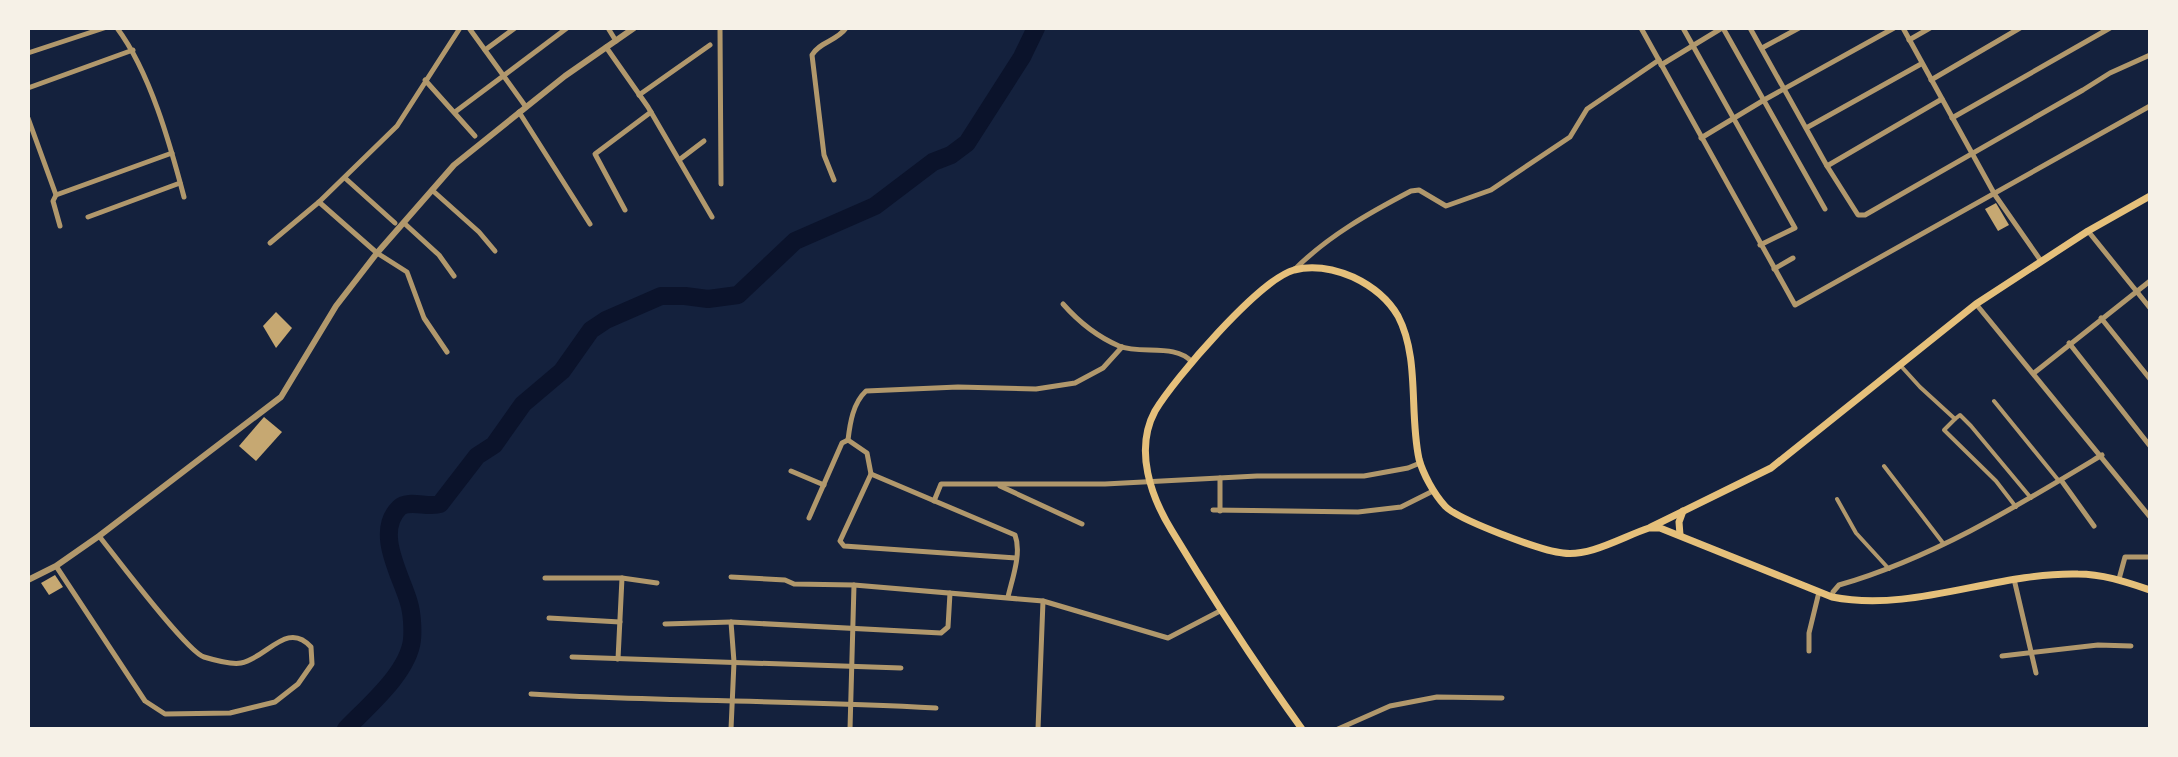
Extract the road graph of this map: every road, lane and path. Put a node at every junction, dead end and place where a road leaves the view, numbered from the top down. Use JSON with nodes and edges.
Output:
{"nodes":[{"id":1,"x":104,"y":28,"type":"edge"},
{"id":2,"x":117,"y":28,"type":"edge"},
{"id":3,"x":460,"y":28,"type":"edge"},
{"id":4,"x":469,"y":28,"type":"edge"},
{"id":5,"x":515,"y":28,"type":"edge"},
{"id":6,"x":567,"y":28,"type":"edge"},
{"id":7,"x":608,"y":28,"type":"edge"},
{"id":8,"x":634,"y":28,"type":"edge"},
{"id":9,"x":720,"y":28,"type":"edge"},
{"id":10,"x":846,"y":28,"type":"edge"},
{"id":11,"x":1641,"y":28,"type":"edge"},
{"id":12,"x":1683,"y":28,"type":"edge"},
{"id":13,"x":1722,"y":28,"type":"edge"},
{"id":14,"x":1750,"y":28,"type":"edge"},
{"id":15,"x":1799,"y":28,"type":"edge"},
{"id":16,"x":1894,"y":28,"type":"edge"},
{"id":17,"x":1903,"y":28,"type":"edge"},
{"id":18,"x":1930,"y":28,"type":"edge"},
{"id":19,"x":2020,"y":28,"type":"edge"},
{"id":20,"x":2110,"y":28,"type":"edge"},
{"id":21,"x":1909,"y":40,"type":"junction"},
{"id":22,"x":616,"y":41,"type":"junction"},
{"id":23,"x":710,"y":45,"type":"dead end"},
{"id":24,"x":1693,"y":45,"type":"junction"},
{"id":25,"x":606,"y":47,"type":"junction"},
{"id":26,"x":1762,"y":48,"type":"junction"},
{"id":27,"x":133,"y":50,"type":"junction"},
{"id":28,"x":485,"y":50,"type":"junction"},
{"id":29,"x":28,"y":53,"type":"edge"},
{"id":30,"x":2150,"y":55,"type":"edge"},
{"id":31,"x":1660,"y":62,"type":"junction"},
{"id":32,"x":1921,"y":64,"type":"junction"},
{"id":33,"x":503,"y":75,"type":"junction"},
{"id":34,"x":425,"y":80,"type":"junction"},
{"id":35,"x":1930,"y":80,"type":"junction"},
{"id":36,"x":28,"y":88,"type":"edge"},
{"id":37,"x":1785,"y":88,"type":"junction"},
{"id":38,"x":639,"y":95,"type":"junction"},
{"id":39,"x":1942,"y":99,"type":"junction"},
{"id":40,"x":1764,"y":100,"type":"junction"},
{"id":41,"x":2150,"y":106,"type":"edge"},
{"id":42,"x":522,"y":109,"type":"junction"},
{"id":43,"x":455,"y":112,"type":"junction"},
{"id":44,"x":651,"y":112,"type":"junction"},
{"id":45,"x":1733,"y":117,"type":"junction"},
{"id":46,"x":28,"y":118,"type":"edge"},
{"id":47,"x":1952,"y":118,"type":"junction"},
{"id":48,"x":1808,"y":127,"type":"junction"},
{"id":49,"x":475,"y":136,"type":"dead end"},
{"id":50,"x":1701,"y":138,"type":"junction"},
{"id":51,"x":704,"y":141,"type":"dead end"},
{"id":52,"x":172,"y":153,"type":"junction"},
{"id":53,"x":1971,"y":153,"type":"junction"},
{"id":54,"x":679,"y":160,"type":"junction"},
{"id":55,"x":1827,"y":166,"type":"junction"},
{"id":56,"x":345,"y":178,"type":"junction"},
{"id":57,"x":834,"y":180,"type":"dead end"},
{"id":58,"x":180,"y":183,"type":"junction"},
{"id":59,"x":721,"y":184,"type":"dead end"},
{"id":60,"x":432,"y":190,"type":"junction"},
{"id":61,"x":56,"y":195,"type":"junction"},
{"id":62,"x":1995,"y":195,"type":"junction"},
{"id":63,"x":2150,"y":196,"type":"edge"},
{"id":64,"x":184,"y":197,"type":"dead end"},
{"id":65,"x":319,"y":202,"type":"junction"},
{"id":66,"x":1825,"y":209,"type":"dead end"},
{"id":67,"x":625,"y":210,"type":"dead end"},
{"id":68,"x":88,"y":217,"type":"dead end"},
{"id":69,"x":712,"y":217,"type":"dead end"},
{"id":70,"x":395,"y":223,"type":"dead end"},
{"id":71,"x":404,"y":223,"type":"junction"},
{"id":72,"x":590,"y":224,"type":"dead end"},
{"id":73,"x":60,"y":226,"type":"dead end"},
{"id":74,"x":2088,"y":231,"type":"junction"},
{"id":75,"x":270,"y":243,"type":"dead end"},
{"id":76,"x":1760,"y":245,"type":"junction"},
{"id":77,"x":495,"y":251,"type":"dead end"},
{"id":78,"x":377,"y":253,"type":"junction"},
{"id":79,"x":1793,"y":258,"type":"dead end"},
{"id":80,"x":2041,"y":261,"type":"junction"},
{"id":81,"x":1774,"y":269,"type":"junction"},
{"id":82,"x":1293,"y":270,"type":"junction"},
{"id":83,"x":454,"y":276,"type":"dead end"},
{"id":84,"x":2150,"y":281,"type":"edge"},
{"id":85,"x":2137,"y":291,"type":"junction"},
{"id":86,"x":1063,"y":304,"type":"dead end"},
{"id":87,"x":1976,"y":304,"type":"junction"},
{"id":88,"x":2150,"y":308,"type":"edge"},
{"id":89,"x":2101,"y":318,"type":"junction"},
{"id":90,"x":2069,"y":343,"type":"junction"},
{"id":91,"x":1122,"y":347,"type":"junction"},
{"id":92,"x":447,"y":352,"type":"dead end"},
{"id":93,"x":1192,"y":363,"type":"junction"},
{"id":94,"x":1900,"y":364,"type":"junction"},
{"id":95,"x":2034,"y":373,"type":"junction"},
{"id":96,"x":2150,"y":379,"type":"edge"},
{"id":97,"x":1994,"y":401,"type":"dead end"},
{"id":98,"x":1955,"y":419,"type":"junction"},
{"id":99,"x":848,"y":440,"type":"junction"},
{"id":100,"x":2150,"y":446,"type":"edge"},
{"id":101,"x":2102,"y":455,"type":"junction"},
{"id":102,"x":1420,"y":463,"type":"junction"},
{"id":103,"x":1884,"y":466,"type":"dead end"},
{"id":104,"x":791,"y":471,"type":"dead end"},
{"id":105,"x":871,"y":474,"type":"junction"},
{"id":106,"x":1220,"y":478,"type":"junction"},
{"id":107,"x":1149,"y":481,"type":"junction"},
{"id":108,"x":2060,"y":481,"type":"junction"},
{"id":109,"x":996,"y":484,"type":"junction"},
{"id":110,"x":824,"y":485,"type":"junction"},
{"id":111,"x":1434,"y":491,"type":"junction"},
{"id":112,"x":2031,"y":498,"type":"junction"},
{"id":113,"x":1837,"y":499,"type":"dead end"},
{"id":114,"x":934,"y":501,"type":"junction"},
{"id":115,"x":2016,"y":507,"type":"junction"},
{"id":116,"x":1683,"y":511,"type":"junction"},
{"id":117,"x":2150,"y":517,"type":"edge"},
{"id":118,"x":809,"y":518,"type":"dead end"},
{"id":119,"x":1082,"y":524,"type":"dead end"},
{"id":120,"x":2094,"y":526,"type":"dead end"},
{"id":121,"x":1649,"y":528,"type":"junction"},
{"id":122,"x":1680,"y":535,"type":"junction"},
{"id":123,"x":99,"y":536,"type":"junction"},
{"id":124,"x":1943,"y":543,"type":"junction"},
{"id":125,"x":2150,"y":557,"type":"edge"},
{"id":126,"x":1016,"y":558,"type":"junction"},
{"id":127,"x":56,"y":566,"type":"junction"},
{"id":128,"x":1889,"y":569,"type":"junction"},
{"id":129,"x":731,"y":577,"type":"dead end"},
{"id":130,"x":545,"y":578,"type":"dead end"},
{"id":131,"x":622,"y":578,"type":"junction"},
{"id":132,"x":2014,"y":578,"type":"junction"},
{"id":133,"x":2119,"y":579,"type":"junction"},
{"id":134,"x":28,"y":580,"type":"edge"},
{"id":135,"x":657,"y":583,"type":"dead end"},
{"id":136,"x":854,"y":585,"type":"junction"},
{"id":137,"x":2150,"y":590,"type":"edge"},
{"id":138,"x":1819,"y":592,"type":"junction"},
{"id":139,"x":950,"y":593,"type":"junction"},
{"id":140,"x":1008,"y":597,"type":"junction"},
{"id":141,"x":1832,"y":597,"type":"junction"},
{"id":142,"x":1043,"y":601,"type":"junction"},
{"id":143,"x":1220,"y":611,"type":"junction"},
{"id":144,"x":549,"y":618,"type":"dead end"},
{"id":145,"x":620,"y":622,"type":"junction"},
{"id":146,"x":731,"y":622,"type":"junction"},
{"id":147,"x":665,"y":624,"type":"dead end"},
{"id":148,"x":853,"y":628,"type":"junction"},
{"id":149,"x":2131,"y":646,"type":"dead end"},
{"id":150,"x":1809,"y":651,"type":"dead end"},
{"id":151,"x":2031,"y":652,"type":"junction"},
{"id":152,"x":2002,"y":656,"type":"dead end"},
{"id":153,"x":572,"y":657,"type":"dead end"},
{"id":154,"x":618,"y":659,"type":"junction"},
{"id":155,"x":734,"y":662,"type":"junction"},
{"id":156,"x":851,"y":665,"type":"junction"},
{"id":157,"x":901,"y":668,"type":"dead end"},
{"id":158,"x":2036,"y":673,"type":"dead end"},
{"id":159,"x":531,"y":694,"type":"dead end"},
{"id":160,"x":1502,"y":698,"type":"dead end"},
{"id":161,"x":732,"y":699,"type":"junction"},
{"id":162,"x":852,"y":703,"type":"junction"},
{"id":163,"x":936,"y":708,"type":"dead end"},
{"id":164,"x":731,"y":729,"type":"edge"},
{"id":165,"x":850,"y":729,"type":"edge"},
{"id":166,"x":1038,"y":729,"type":"edge"},
{"id":167,"x":1302,"y":729,"type":"edge"},
{"id":168,"x":1338,"y":729,"type":"edge"}],
"edges":[{"from":1,"to":29,"type":"street"},
{"from":2,"to":27,"type":"street"},
{"from":3,"to":34,"type":"street"},
{"from":4,"to":28,"type":"street"},
{"from":5,"to":28,"type":"street"},
{"from":6,"to":33,"type":"street"},
{"from":7,"to":22,"type":"street"},
{"from":8,"to":22,"type":"street"},
{"from":9,"to":59,"type":"street"},
{"from":10,"to":57,"type":"street"},
{"from":11,"to":31,"type":"street"},
{"from":12,"to":24,"type":"street"},
{"from":13,"to":24,"type":"street"},
{"from":13,"to":40,"type":"street"},
{"from":14,"to":26,"type":"street"},
{"from":15,"to":26,"type":"street"},
{"from":16,"to":37,"type":"street"},
{"from":17,"to":21,"type":"street"},
{"from":18,"to":21,"type":"street"},
{"from":19,"to":35,"type":"street"},
{"from":20,"to":47,"type":"street"},
{"from":21,"to":32,"type":"street"},
{"from":22,"to":25,"type":"street"},
{"from":23,"to":38,"type":"street"},
{"from":24,"to":31,"type":"street"},
{"from":24,"to":45,"type":"street"},
{"from":25,"to":38,"type":"street"},
{"from":25,"to":42,"type":"street"},
{"from":26,"to":37,"type":"street"},
{"from":27,"to":36,"type":"street"},
{"from":27,"to":52,"type":"street"},
{"from":28,"to":33,"type":"street"},
{"from":30,"to":53,"type":"street"},
{"from":31,"to":50,"type":"street"},
{"from":31,"to":82,"type":"street"},
{"from":32,"to":35,"type":"street"},
{"from":32,"to":48,"type":"street"},
{"from":33,"to":42,"type":"street"},
{"from":33,"to":43,"type":"street"},
{"from":34,"to":43,"type":"street"},
{"from":34,"to":56,"type":"street"},
{"from":35,"to":39,"type":"street"},
{"from":37,"to":40,"type":"street"},
{"from":37,"to":48,"type":"street"},
{"from":38,"to":44,"type":"street"},
{"from":39,"to":47,"type":"street"},
{"from":39,"to":55,"type":"street"},
{"from":40,"to":45,"type":"street"},
{"from":40,"to":66,"type":"street"},
{"from":41,"to":62,"type":"street"},
{"from":42,"to":60,"type":"street"},
{"from":42,"to":72,"type":"street"},
{"from":43,"to":49,"type":"street"},
{"from":44,"to":54,"type":"street"},
{"from":44,"to":67,"type":"street"},
{"from":45,"to":50,"type":"street"},
{"from":45,"to":76,"type":"street"},
{"from":46,"to":61,"type":"street"},
{"from":47,"to":53,"type":"street"},
{"from":48,"to":55,"type":"street"},
{"from":50,"to":76,"type":"street"},
{"from":51,"to":54,"type":"street"},
{"from":52,"to":58,"type":"street"},
{"from":52,"to":61,"type":"street"},
{"from":53,"to":55,"type":"street"},
{"from":53,"to":62,"type":"street"},
{"from":54,"to":69,"type":"street"},
{"from":56,"to":65,"type":"street"},
{"from":56,"to":70,"type":"street"},
{"from":58,"to":64,"type":"street"},
{"from":58,"to":68,"type":"street"},
{"from":60,"to":71,"type":"street"},
{"from":60,"to":77,"type":"street"},
{"from":61,"to":73,"type":"street"},
{"from":62,"to":80,"type":"street"},
{"from":62,"to":81,"type":"street"},
{"from":63,"to":74,"type":"main road"},
{"from":65,"to":75,"type":"street"},
{"from":65,"to":78,"type":"street"},
{"from":71,"to":78,"type":"street"},
{"from":71,"to":83,"type":"street"},
{"from":74,"to":80,"type":"main road"},
{"from":74,"to":85,"type":"street"},
{"from":76,"to":81,"type":"street"},
{"from":78,"to":92,"type":"street"},
{"from":78,"to":123,"type":"street"},
{"from":79,"to":81,"type":"street"},
{"from":80,"to":87,"type":"main road"},
{"from":82,"to":93,"type":"main road"},
{"from":82,"to":102,"type":"main road"},
{"from":84,"to":85,"type":"street"},
{"from":85,"to":88,"type":"street"},
{"from":85,"to":89,"type":"street"},
{"from":86,"to":91,"type":"street"},
{"from":87,"to":94,"type":"main road"},
{"from":87,"to":95,"type":"street"},
{"from":89,"to":90,"type":"street"},
{"from":89,"to":96,"type":"street"},
{"from":90,"to":95,"type":"street"},
{"from":90,"to":100,"type":"street"},
{"from":91,"to":93,"type":"street"},
{"from":91,"to":99,"type":"street"},
{"from":93,"to":107,"type":"main road"},
{"from":94,"to":98,"type":"street"},
{"from":94,"to":116,"type":"main road"},
{"from":95,"to":101,"type":"street"},
{"from":97,"to":108,"type":"street"},
{"from":98,"to":112,"type":"street"},
{"from":98,"to":115,"type":"street"},
{"from":99,"to":105,"type":"street"},
{"from":99,"to":110,"type":"street"},
{"from":101,"to":108,"type":"street"},
{"from":101,"to":117,"type":"street"},
{"from":102,"to":106,"type":"street"},
{"from":102,"to":111,"type":"main road"},
{"from":103,"to":124,"type":"street"},
{"from":104,"to":110,"type":"street"},
{"from":105,"to":114,"type":"street"},
{"from":105,"to":126,"type":"street"},
{"from":106,"to":107,"type":"street"},
{"from":106,"to":111,"type":"street"},
{"from":107,"to":109,"type":"street"},
{"from":107,"to":143,"type":"main road"},
{"from":108,"to":112,"type":"street"},
{"from":108,"to":120,"type":"street"},
{"from":109,"to":114,"type":"street"},
{"from":109,"to":119,"type":"street"},
{"from":110,"to":118,"type":"street"},
{"from":111,"to":121,"type":"main road"},
{"from":112,"to":115,"type":"street"},
{"from":113,"to":128,"type":"street"},
{"from":114,"to":126,"type":"street"},
{"from":115,"to":124,"type":"street"},
{"from":116,"to":121,"type":"main road"},
{"from":116,"to":122,"type":"main road"},
{"from":121,"to":122,"type":"main road"},
{"from":122,"to":138,"type":"main road"},
{"from":123,"to":127,"type":"street"},
{"from":123,"to":127,"type":"street"},
{"from":124,"to":128,"type":"street"},
{"from":125,"to":133,"type":"street"},
{"from":126,"to":140,"type":"street"},
{"from":127,"to":134,"type":"street"},
{"from":128,"to":141,"type":"street"},
{"from":129,"to":136,"type":"street"},
{"from":130,"to":131,"type":"street"},
{"from":131,"to":135,"type":"street"},
{"from":131,"to":145,"type":"street"},
{"from":132,"to":133,"type":"main road"},
{"from":132,"to":141,"type":"main road"},
{"from":132,"to":151,"type":"street"},
{"from":133,"to":137,"type":"main road"},
{"from":136,"to":139,"type":"street"},
{"from":136,"to":148,"type":"street"},
{"from":138,"to":141,"type":"main road"},
{"from":138,"to":150,"type":"street"},
{"from":139,"to":140,"type":"street"},
{"from":139,"to":148,"type":"street"},
{"from":140,"to":142,"type":"street"},
{"from":142,"to":143,"type":"street"},
{"from":142,"to":166,"type":"street"},
{"from":143,"to":167,"type":"main road"},
{"from":144,"to":145,"type":"street"},
{"from":145,"to":154,"type":"street"},
{"from":146,"to":147,"type":"street"},
{"from":146,"to":148,"type":"street"},
{"from":146,"to":155,"type":"street"},
{"from":148,"to":156,"type":"street"},
{"from":149,"to":151,"type":"street"},
{"from":151,"to":152,"type":"street"},
{"from":151,"to":158,"type":"street"},
{"from":153,"to":154,"type":"street"},
{"from":154,"to":155,"type":"street"},
{"from":155,"to":156,"type":"street"},
{"from":155,"to":161,"type":"street"},
{"from":156,"to":157,"type":"street"},
{"from":156,"to":162,"type":"street"},
{"from":159,"to":161,"type":"street"},
{"from":160,"to":168,"type":"street"},
{"from":161,"to":162,"type":"street"},
{"from":161,"to":164,"type":"street"},
{"from":162,"to":163,"type":"street"},
{"from":162,"to":165,"type":"street"}]}
